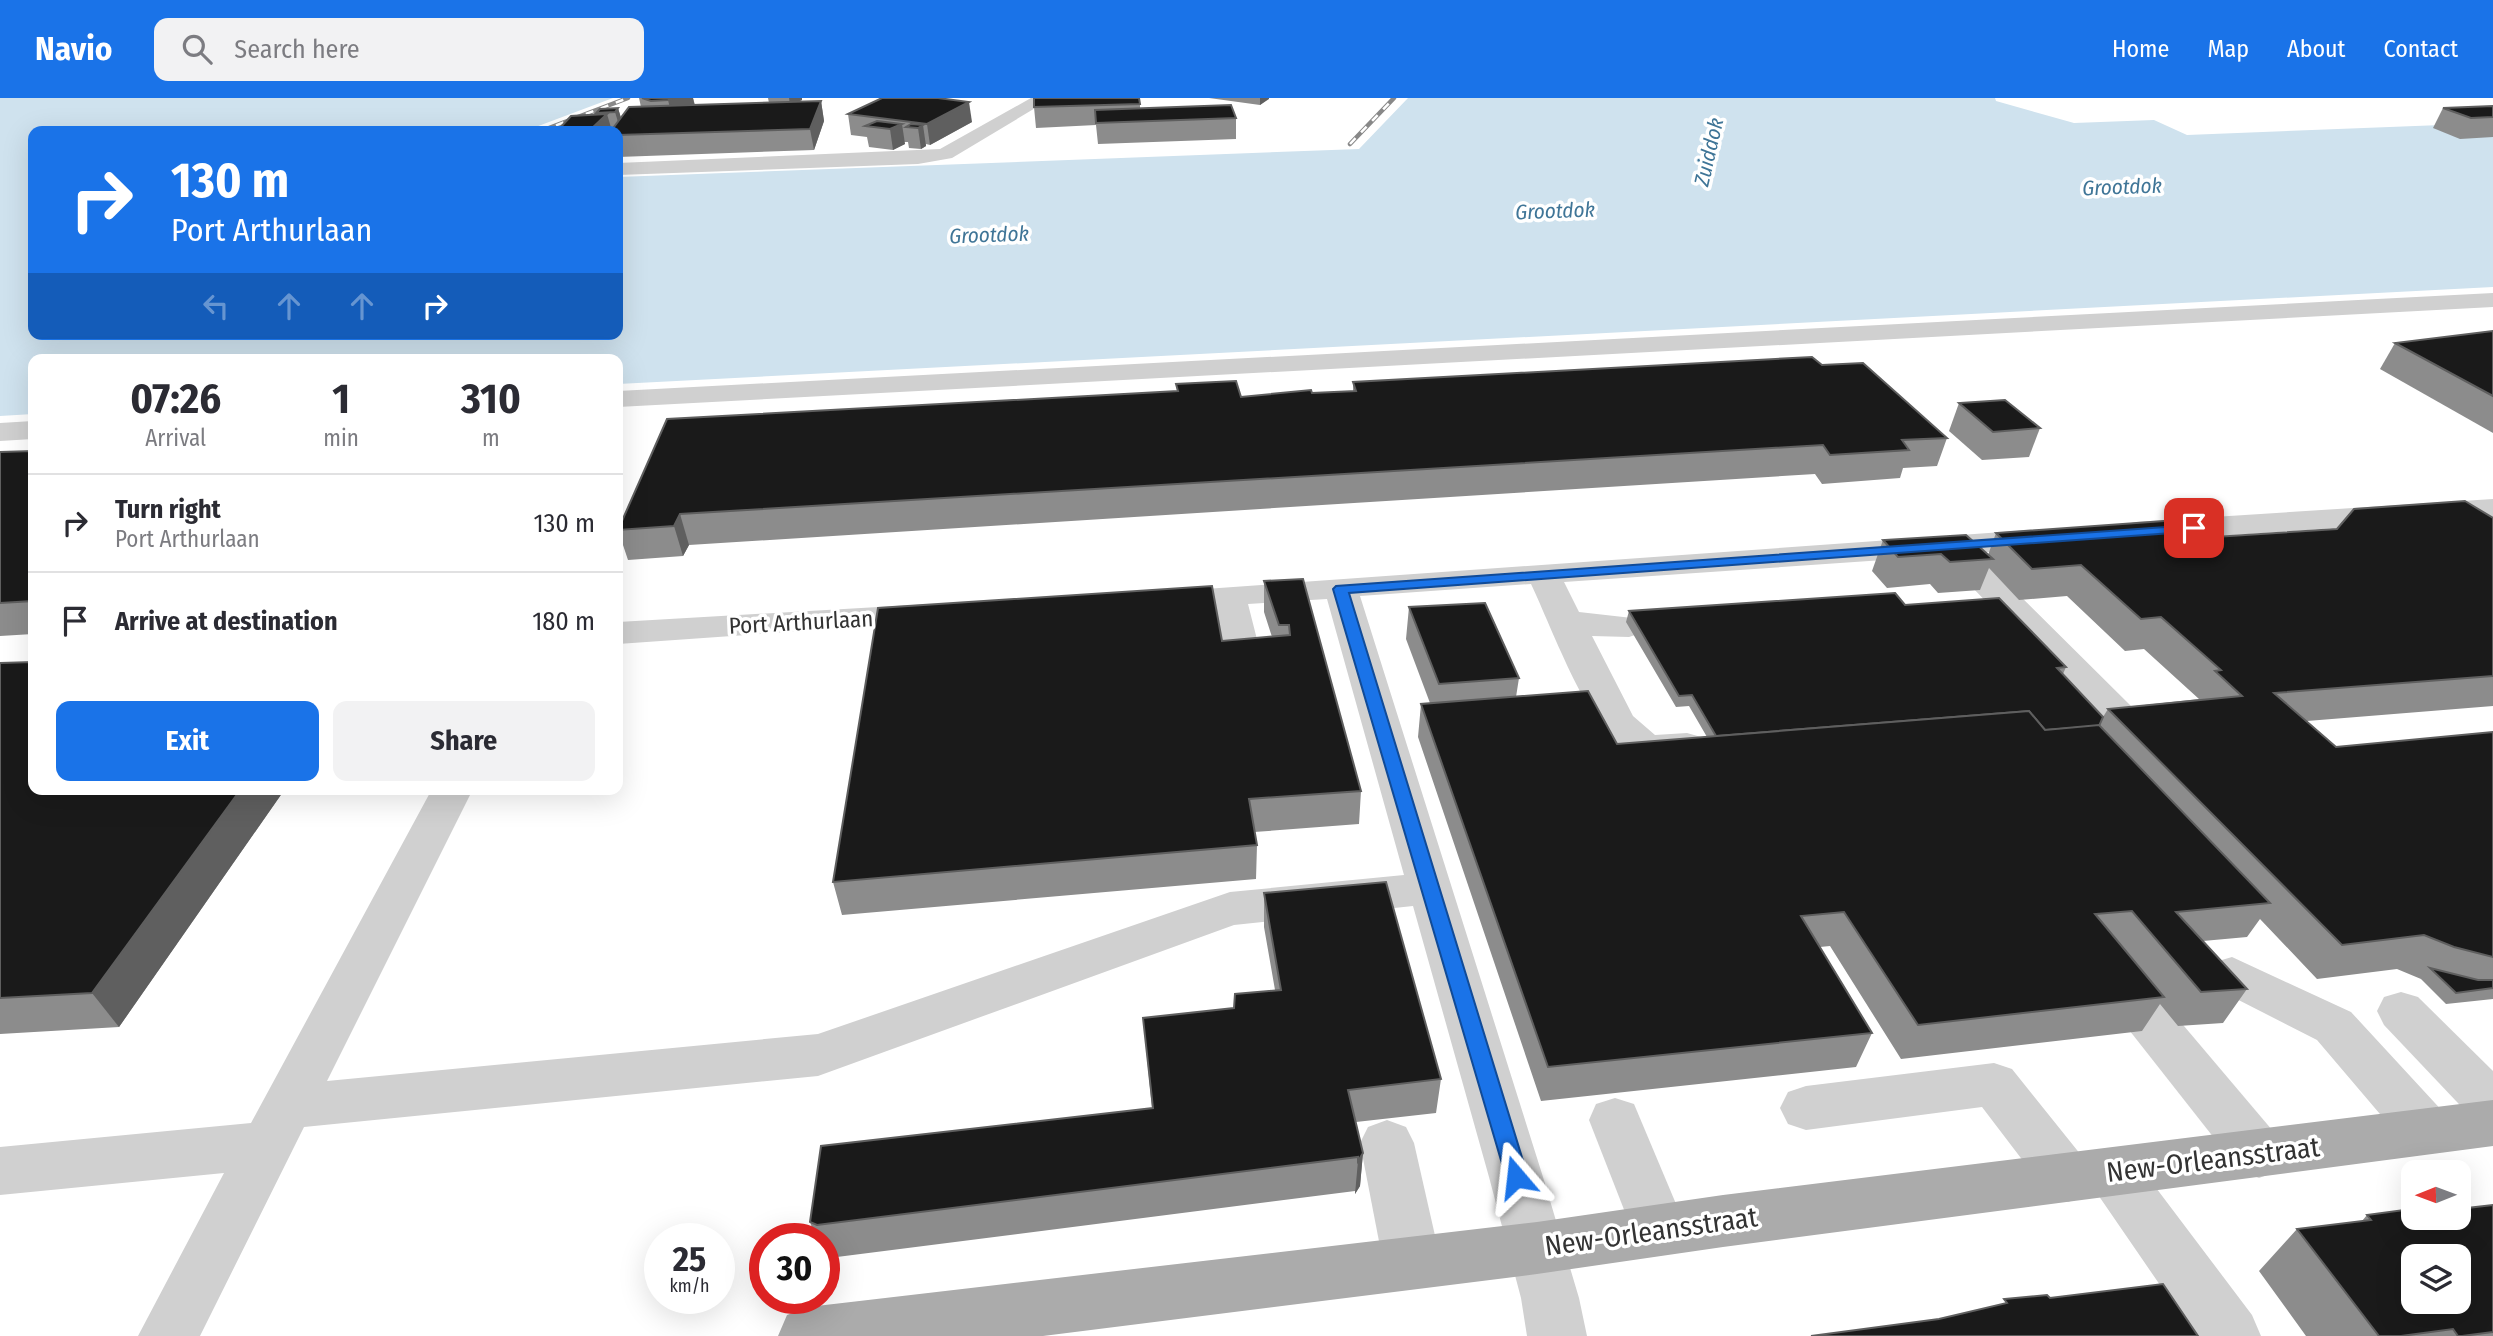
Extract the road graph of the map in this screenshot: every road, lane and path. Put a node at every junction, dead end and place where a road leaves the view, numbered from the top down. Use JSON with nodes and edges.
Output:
{"nodes":[{"id":1,"x":1043,"y":98,"type":"edge"},
{"id":2,"x":623,"y":169,"type":"edge"},
{"id":3,"x":2493,"y":300,"type":"edge"},
{"id":4,"x":623,"y":399,"type":"edge"},
{"id":5,"x":28,"y":430,"type":"edge"},
{"id":6,"x":0,"y":432,"type":"edge"},
{"id":7,"x":2493,"y":508,"type":"edge"},
{"id":8,"x":1950,"y":545,"type":"junction"},
{"id":9,"x":1543,"y":574,"type":"junction"},
{"id":10,"x":1340,"y":589,"type":"junction"},
{"id":11,"x":1229,"y":596,"type":"junction"},
{"id":12,"x":2004,"y":600,"type":"junction"},
{"id":13,"x":1133,"y":602,"type":"edge"},
{"id":14,"x":1963,"y":603,"type":"edge"},
{"id":15,"x":967,"y":612,"type":"edge"},
{"id":16,"x":1566,"y":620,"type":"junction"},
{"id":17,"x":1629,"y":626,"type":"edge"},
{"id":18,"x":623,"y":633,"type":"edge"},
{"id":19,"x":1245,"y":663,"type":"edge"},
{"id":20,"x":2087,"y":717,"type":"edge"},
{"id":21,"x":1712,"y":745,"type":"edge"},
{"id":22,"x":450,"y":795,"type":"edge"},
{"id":23,"x":1430,"y":888,"type":"junction"},
{"id":24,"x":2105,"y":965,"type":"edge"},
{"id":25,"x":2232,"y":975,"type":"edge"},
{"id":26,"x":2401,"y":1011,"type":"dead end"},
{"id":27,"x":2493,"y":1105,"type":"edge"},
{"id":28,"x":1806,"y":1108,"type":"dead end"},
{"id":29,"x":1615,"y":1120,"type":"dead end"},
{"id":30,"x":2493,"y":1123,"type":"edge"},
{"id":31,"x":277,"y":1126,"type":"junction"},
{"id":32,"x":2427,"y":1132,"type":"junction"},
{"id":33,"x":1387,"y":1143,"type":"dead end"},
{"id":34,"x":2259,"y":1154,"type":"junction"},
{"id":35,"x":0,"y":1171,"type":"edge"},
{"id":36,"x":2091,"y":1175,"type":"junction"},
{"id":37,"x":1659,"y":1230,"type":"junction"},
{"id":38,"x":1536,"y":1248,"type":"junction"},
{"id":39,"x":1412,"y":1262,"type":"junction"},
{"id":40,"x":168,"y":1336,"type":"edge"},
{"id":41,"x":808,"y":1336,"type":"edge"},
{"id":42,"x":1557,"y":1336,"type":"edge"},
{"id":43,"x":2231,"y":1336,"type":"edge"}],
"edges":[{"from":1,"to":2,"type":"street"},
{"from":3,"to":4,"type":"street"},
{"from":5,"to":6,"type":"street"},
{"from":7,"to":8,"type":"street"},
{"from":8,"to":9,"type":"street"},
{"from":8,"to":12,"type":"street"},
{"from":9,"to":10,"type":"street"},
{"from":9,"to":16,"type":"street"},
{"from":10,"to":11,"type":"street"},
{"from":10,"to":23,"type":"street"},
{"from":11,"to":13,"type":"street"},
{"from":11,"to":19,"type":"street"},
{"from":12,"to":14,"type":"street"},
{"from":12,"to":20,"type":"street"},
{"from":15,"to":18,"type":"street","name":"Port Arthurlaan"},
{"from":16,"to":17,"type":"street"},
{"from":16,"to":21,"type":"street"},
{"from":22,"to":31,"type":"street"},
{"from":23,"to":31,"type":"street"},
{"from":23,"to":38,"type":"street"},
{"from":24,"to":34,"type":"street"},
{"from":25,"to":32,"type":"street"},
{"from":26,"to":27,"type":"street"},
{"from":28,"to":36,"type":"street"},
{"from":29,"to":37,"type":"street"},
{"from":30,"to":32,"type":"main road","name":"New-Orleansstraat"},
{"from":31,"to":35,"type":"street"},
{"from":31,"to":40,"type":"street"},
{"from":32,"to":34,"type":"main road","name":"New-Orleansstraat"},
{"from":33,"to":39,"type":"street"},
{"from":34,"to":36,"type":"main road","name":"New-Orleansstraat"},
{"from":36,"to":37,"type":"main road","name":"New-Orleansstraat"},
{"from":36,"to":43,"type":"street"},
{"from":37,"to":38,"type":"main road","name":"New-Orleansstraat"},
{"from":38,"to":39,"type":"main road","name":"New-Orleansstraat"},
{"from":38,"to":42,"type":"street"},
{"from":39,"to":41,"type":"main road","name":"New-Orleansstraat"}]}
